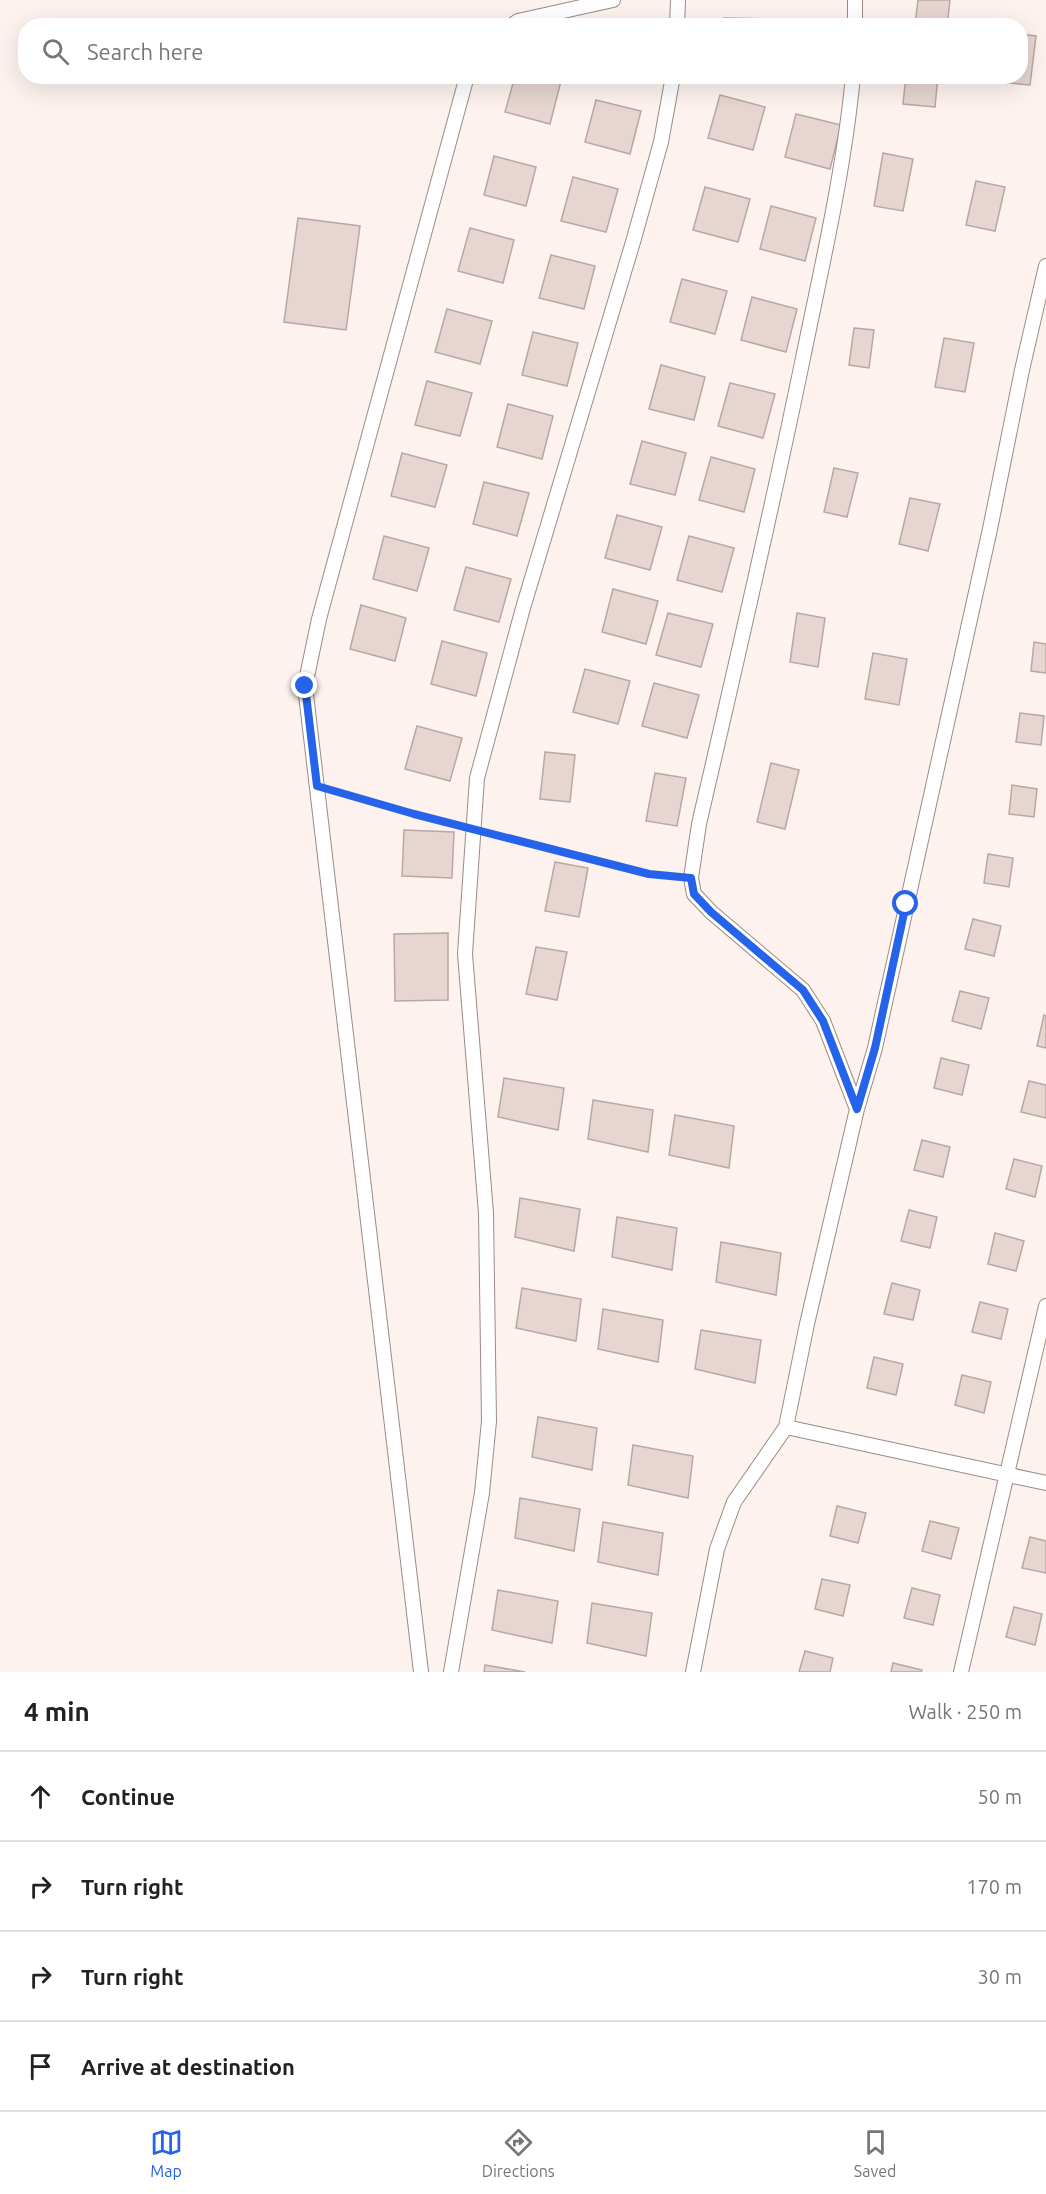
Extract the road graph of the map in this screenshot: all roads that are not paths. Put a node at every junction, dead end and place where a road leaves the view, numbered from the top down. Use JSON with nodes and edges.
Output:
{"nodes":[{"id":1,"x":613,"y":0,"type":"edge"},
{"id":2,"x":678,"y":0,"type":"edge"},
{"id":3,"x":855,"y":0,"type":"edge"},
{"id":4,"x":532,"y":18,"type":"edge"},
{"id":5,"x":677,"y":18,"type":"edge"},
{"id":6,"x":855,"y":18,"type":"edge"},
{"id":7,"x":465,"y":84,"type":"edge"},
{"id":8,"x":672,"y":84,"type":"edge"},
{"id":9,"x":852,"y":84,"type":"edge"},
{"id":10,"x":1046,"y":266,"type":"edge"},
{"id":11,"x":857,"y":1109,"type":"junction"},
{"id":12,"x":1046,"y":1306,"type":"edge"},
{"id":13,"x":786,"y":1427,"type":"junction"},
{"id":14,"x":1007,"y":1474,"type":"junction"},
{"id":15,"x":1046,"y":1483,"type":"edge"},
{"id":16,"x":421,"y":1672,"type":"edge"},
{"id":17,"x":451,"y":1672,"type":"edge"},
{"id":18,"x":693,"y":1672,"type":"edge"},
{"id":19,"x":961,"y":1672,"type":"edge"}],
"edges":[{"from":1,"to":4,"type":"lane"},
{"from":2,"to":5,"type":"lane"},
{"from":3,"to":6,"type":"lane"},
{"from":7,"to":16,"type":"lane"},
{"from":8,"to":17,"type":"lane"},
{"from":9,"to":11,"type":"lane"},
{"from":10,"to":11,"type":"lane"},
{"from":11,"to":13,"type":"lane"},
{"from":12,"to":14,"type":"lane"},
{"from":13,"to":14,"type":"lane"},
{"from":13,"to":18,"type":"lane"},
{"from":14,"to":15,"type":"lane"},
{"from":14,"to":19,"type":"lane"}]}
